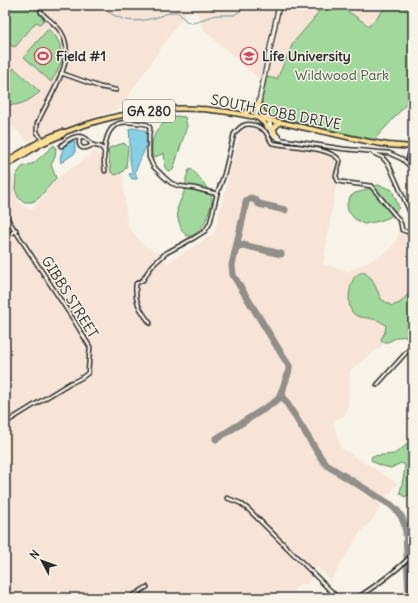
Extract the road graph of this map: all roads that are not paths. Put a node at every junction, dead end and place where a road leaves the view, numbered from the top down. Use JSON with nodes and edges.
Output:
{"nodes":[{"id":1,"x":41,"y":5,"type":"edge"},
{"id":2,"x":279,"y":5,"type":"edge"},
{"id":3,"x":61,"y":74,"type":"junction"},
{"id":4,"x":116,"y":90,"type":"dead end"},
{"id":5,"x":259,"y":103,"type":"junction"},
{"id":6,"x":242,"y":114,"type":"junction"},
{"id":7,"x":256,"y":116,"type":"junction"},
{"id":8,"x":269,"y":120,"type":"junction"},
{"id":9,"x":280,"y":122,"type":"junction"},
{"id":10,"x":268,"y":128,"type":"junction"},
{"id":11,"x":275,"y":134,"type":"junction"},
{"id":12,"x":38,"y":135,"type":"junction"},
{"id":13,"x":80,"y":137,"type":"junction"},
{"id":14,"x":283,"y":140,"type":"junction"},
{"id":15,"x":42,"y":142,"type":"junction"},
{"id":16,"x":36,"y":144,"type":"junction"},
{"id":17,"x":92,"y":145,"type":"junction"},
{"id":18,"x":61,"y":146,"type":"dead end"},
{"id":19,"x":413,"y":149,"type":"edge"},
{"id":20,"x":105,"y":152,"type":"junction"},
{"id":21,"x":370,"y":152,"type":"junction"},
{"id":22,"x":5,"y":162,"type":"edge"},
{"id":23,"x":5,"y":166,"type":"edge"},
{"id":24,"x":412,"y":168,"type":"edge"},
{"id":25,"x":105,"y":171,"type":"dead end"},
{"id":26,"x":217,"y":194,"type":"junction"},
{"id":27,"x":5,"y":215,"type":"edge"},
{"id":28,"x":413,"y":218,"type":"edge"},
{"id":29,"x":16,"y":230,"type":"junction"},
{"id":30,"x":5,"y":238,"type":"edge"},
{"id":31,"x":413,"y":238,"type":"edge"},
{"id":32,"x":150,"y":323,"type":"dead end"},
{"id":33,"x":413,"y":345,"type":"edge"},
{"id":34,"x":378,"y":384,"type":"dead end"},
{"id":35,"x":5,"y":423,"type":"edge"},
{"id":36,"x":227,"y":498,"type":"dead end"},
{"id":37,"x":413,"y":554,"type":"edge"},
{"id":38,"x":147,"y":587,"type":"dead end"},
{"id":39,"x":129,"y":598,"type":"edge"},
{"id":40,"x":338,"y":598,"type":"edge"},
{"id":41,"x":356,"y":598,"type":"edge"}],
"edges":[{"from":1,"to":3,"type":"street"},
{"from":2,"to":5,"type":"street"},
{"from":3,"to":4,"type":"street"},
{"from":3,"to":12,"type":"street"},
{"from":5,"to":6,"type":"main road"},
{"from":5,"to":7,"type":"street"},
{"from":5,"to":8,"type":"main road"},
{"from":6,"to":7,"type":"main road","name":"SOUTH COBB DRIVE","number":"GA 280"},
{"from":6,"to":15,"type":"main road","name":"SOUTH COBB DRIVE","number":"GA 280"},
{"from":7,"to":8,"type":"main road","name":"SOUTH COBB DRIVE","number":"GA 280"},
{"from":7,"to":10,"type":"main road"},
{"from":8,"to":9,"type":"main road","name":"SOUTH COBB DRIVE","number":"GA 280"},
{"from":8,"to":10,"type":"street"},
{"from":8,"to":11,"type":"street"},
{"from":9,"to":11,"type":"main road"},
{"from":9,"to":19,"type":"main road","name":"SOUTH COBB DRIVE","number":"GA 280"},
{"from":10,"to":14,"type":"street"},
{"from":11,"to":14,"type":"street"},
{"from":12,"to":15,"type":"street"},
{"from":12,"to":16,"type":"street"},
{"from":13,"to":17,"type":"street"},
{"from":13,"to":17,"type":"street"},
{"from":13,"to":18,"type":"street"},
{"from":14,"to":21,"type":"street"},
{"from":15,"to":16,"type":"main road","name":"SOUTH COBB DRIVE"},
{"from":15,"to":23,"type":"main road","name":"SOUTH COBB DRIVE","number":"GA 280"},
{"from":16,"to":22,"type":"main road","name":"SOUTH COBB DRIVE"},
{"from":17,"to":20,"type":"street"},
{"from":19,"to":24,"type":"main road"},
{"from":20,"to":25,"type":"street"},
{"from":20,"to":26,"type":"street"},
{"from":21,"to":24,"type":"street"},
{"from":21,"to":28,"type":"street"},
{"from":26,"to":31,"type":"street"},
{"from":26,"to":32,"type":"street"},
{"from":27,"to":29,"type":"street","name":"GIBBS STREET"},
{"from":29,"to":30,"type":"street"},
{"from":29,"to":35,"type":"street","name":"GIBBS STREET"},
{"from":33,"to":34,"type":"street"},
{"from":36,"to":40,"type":"street"},
{"from":37,"to":41,"type":"street"},
{"from":38,"to":39,"type":"street"}]}
